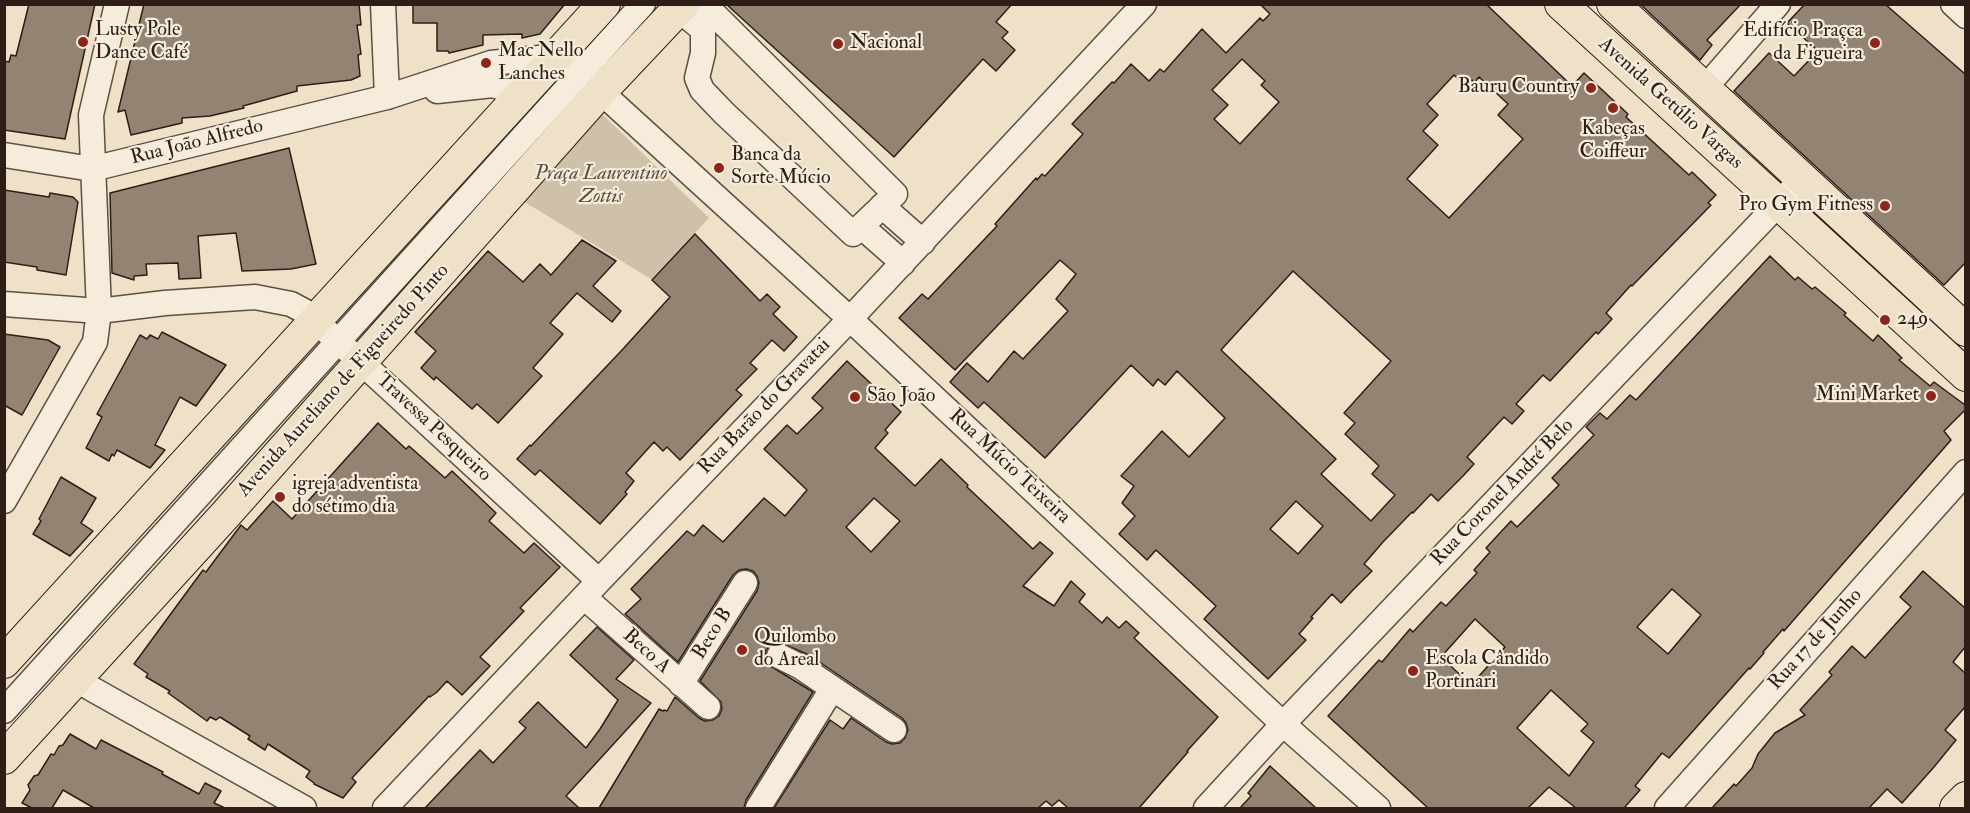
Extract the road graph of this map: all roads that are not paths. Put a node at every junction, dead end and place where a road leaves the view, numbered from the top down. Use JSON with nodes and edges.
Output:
{"nodes":[{"id":1,"x":117,"y":4,"type":"edge"},
{"id":2,"x":383,"y":4,"type":"edge"},
{"id":3,"x":604,"y":4,"type":"edge"},
{"id":4,"x":643,"y":4,"type":"edge"},
{"id":5,"x":1144,"y":4,"type":"edge"},
{"id":6,"x":1561,"y":4,"type":"edge"},
{"id":7,"x":1613,"y":4,"type":"edge"},
{"id":8,"x":1778,"y":4,"type":"edge"},
{"id":9,"x":1953,"y":4,"type":"edge"},
{"id":10,"x":688,"y":6,"type":"edge"},
{"id":11,"x":1965,"y":16,"type":"edge"},
{"id":12,"x":723,"y":23,"type":"junction"},
{"id":13,"x":704,"y":43,"type":"junction"},
{"id":14,"x":579,"y":74,"type":"junction"},
{"id":15,"x":1705,"y":88,"type":"junction"},
{"id":16,"x":387,"y":97,"type":"junction"},
{"id":17,"x":519,"y":98,"type":"junction"},
{"id":18,"x":4,"y":154,"type":"edge"},
{"id":19,"x":93,"y":169,"type":"junction"},
{"id":20,"x":1802,"y":179,"type":"junction"},
{"id":21,"x":1779,"y":203,"type":"junction"},
{"id":22,"x":882,"y":206,"type":"junction"},
{"id":23,"x":862,"y":226,"type":"junction"},
{"id":24,"x":923,"y":242,"type":"junction"},
{"id":25,"x":903,"y":262,"type":"junction"},
{"id":26,"x":4,"y":304,"type":"edge"},
{"id":27,"x":99,"y":310,"type":"junction"},
{"id":28,"x":850,"y":319,"type":"junction"},
{"id":29,"x":1965,"y":330,"type":"edge"},
{"id":30,"x":338,"y":342,"type":"junction"},
{"id":31,"x":1965,"y":375,"type":"edge"},
{"id":32,"x":1965,"y":472,"type":"edge"},
{"id":33,"x":4,"y":501,"type":"edge"},
{"id":34,"x":745,"y":583,"type":"dead end"},
{"id":35,"x":592,"y":589,"type":"junction"},
{"id":36,"x":10,"y":647,"type":"edge"},
{"id":37,"x":779,"y":656,"type":"dead end"},
{"id":38,"x":76,"y":680,"type":"junction"},
{"id":39,"x":681,"y":684,"type":"junction"},
{"id":40,"x":832,"y":688,"type":"junction"},
{"id":41,"x":708,"y":707,"type":"dead end"},
{"id":42,"x":4,"y":711,"type":"edge"},
{"id":43,"x":1283,"y":724,"type":"junction"},
{"id":44,"x":894,"y":730,"type":"dead end"},
{"id":45,"x":4,"y":758,"type":"edge"},
{"id":46,"x":1965,"y":798,"type":"edge"},
{"id":47,"x":304,"y":808,"type":"edge"},
{"id":48,"x":385,"y":808,"type":"edge"},
{"id":49,"x":758,"y":808,"type":"edge"},
{"id":50,"x":1206,"y":808,"type":"edge"},
{"id":51,"x":1378,"y":808,"type":"edge"},
{"id":52,"x":1667,"y":808,"type":"edge"},
{"id":53,"x":1956,"y":808,"type":"edge"}],
"edges":[{"from":1,"to":19,"type":"street"},
{"from":2,"to":16,"type":"street"},
{"from":3,"to":14,"type":"main road","name":"Avenida Aureliano de Figueiredo Pinto"},
{"from":4,"to":14,"type":"street"},
{"from":5,"to":24,"type":"street","name":"Rua Barão do Gravatai"},
{"from":6,"to":21,"type":"main road","name":"Avenida Getúlio Vargas"},
{"from":7,"to":15,"type":"main road","name":"Avenida Getúlio Vargas"},
{"from":8,"to":15,"type":"street"},
{"from":9,"to":11,"type":"street"},
{"from":10,"to":12,"type":"street"},
{"from":10,"to":13,"type":"street"},
{"from":10,"to":14,"type":"main road","name":"Avenida Aureliano de Figueiredo Pinto"},
{"from":12,"to":13,"type":"street"},
{"from":12,"to":22,"type":"street"},
{"from":13,"to":23,"type":"street"},
{"from":14,"to":16,"type":"street","name":"Rua João Alfredo"},
{"from":14,"to":17,"type":"main road","name":"Avenida Aureliano de Figueiredo Pinto"},
{"from":14,"to":28,"type":"street","name":"Rua Múcio Teixeira"},
{"from":14,"to":30,"type":"main road","name":"Avenida Aureliano de Figueiredo Pinto"},
{"from":15,"to":20,"type":"main road","name":"Avenida Getúlio Vargas"},
{"from":16,"to":17,"type":"street","name":"Rua João Alfredo"},
{"from":16,"to":19,"type":"street","name":"Rua João Alfredo"},
{"from":17,"to":30,"type":"main road","name":"Avenida Aureliano de Figueiredo Pinto"},
{"from":18,"to":19,"type":"street","name":"Rua João Alfredo"},
{"from":19,"to":27,"type":"street"},
{"from":20,"to":21,"type":"street","name":"Rua Coronel André Belo"},
{"from":20,"to":29,"type":"main road","name":"Avenida Getúlio Vargas"},
{"from":21,"to":31,"type":"main road","name":"Avenida Getúlio Vargas"},
{"from":21,"to":43,"type":"street","name":"Rua Coronel André Belo"},
{"from":22,"to":23,"type":"street"},
{"from":22,"to":24,"type":"street"},
{"from":23,"to":25,"type":"street"},
{"from":24,"to":25,"type":"street","name":"Rua Barão do Gravatai"},
{"from":25,"to":28,"type":"street","name":"Rua Barão do Gravatai"},
{"from":26,"to":27,"type":"street","name":"Travessa Pesqueiro"},
{"from":27,"to":30,"type":"street","name":"Travessa Pesqueiro"},
{"from":27,"to":33,"type":"street"},
{"from":28,"to":35,"type":"street","name":"Rua Barão do Gravatai"},
{"from":28,"to":43,"type":"street","name":"Rua Múcio Teixeira"},
{"from":30,"to":35,"type":"street","name":"Travessa Pesqueiro"},
{"from":30,"to":36,"type":"main road","name":"Avenida Aureliano de Figueiredo Pinto"},
{"from":30,"to":38,"type":"main road","name":"Avenida Aureliano de Figueiredo Pinto"},
{"from":30,"to":42,"type":"street"},
{"from":32,"to":52,"type":"street","name":"Rua 17 de Junho"},
{"from":34,"to":39,"type":"street","name":"Beco B"},
{"from":35,"to":39,"type":"street","name":"Beco A"},
{"from":35,"to":48,"type":"street","name":"Rua Barão do Gravatai"},
{"from":37,"to":40,"type":"street"},
{"from":38,"to":45,"type":"main road","name":"Avenida Aureliano de Figueiredo Pinto"},
{"from":38,"to":47,"type":"street"},
{"from":39,"to":41,"type":"street","name":"Beco A"},
{"from":40,"to":44,"type":"street"},
{"from":40,"to":49,"type":"street"},
{"from":43,"to":50,"type":"street","name":"Rua Coronel André Belo"},
{"from":43,"to":51,"type":"street","name":"Rua Múcio Teixeira"},
{"from":46,"to":53,"type":"main road"}]}
